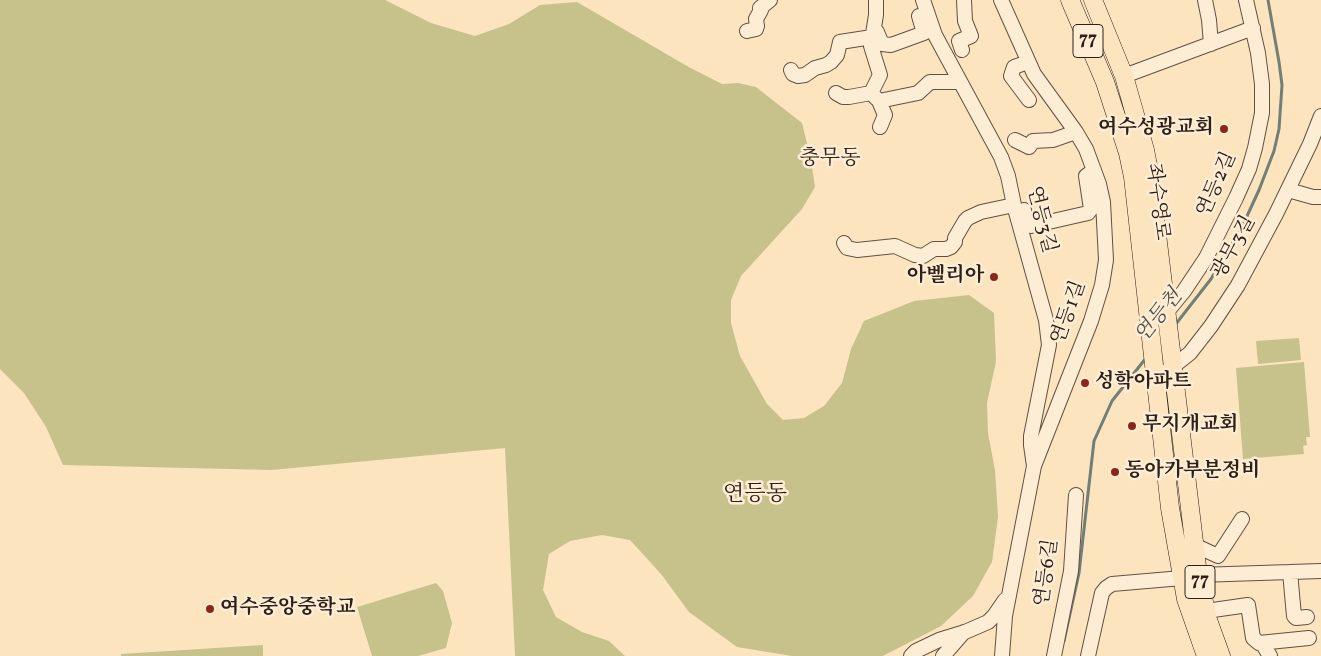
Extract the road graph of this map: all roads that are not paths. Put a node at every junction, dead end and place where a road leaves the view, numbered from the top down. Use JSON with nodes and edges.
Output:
{"nodes":[{"id":1,"x":770,"y":0,"type":"edge"},
{"id":2,"x":876,"y":0,"type":"edge"},
{"id":3,"x":964,"y":0,"type":"edge"},
{"id":4,"x":1001,"y":0,"type":"edge"},
{"id":5,"x":1070,"y":0,"type":"edge"},
{"id":6,"x":1093,"y":0,"type":"edge"},
{"id":7,"x":1205,"y":0,"type":"edge"},
{"id":8,"x":1246,"y":0,"type":"edge"},
{"id":9,"x":925,"y":5,"type":"edge"},
{"id":10,"x":1253,"y":28,"type":"junction"},
{"id":11,"x":747,"y":31,"type":"dead end"},
{"id":12,"x":873,"y":33,"type":"junction"},
{"id":13,"x":1211,"y":44,"type":"junction"},
{"id":14,"x":962,"y":50,"type":"dead end"},
{"id":15,"x":1028,"y":62,"type":"junction"},
{"id":16,"x":791,"y":70,"type":"dead end"},
{"id":17,"x":1124,"y":76,"type":"junction"},
{"id":18,"x":960,"y":82,"type":"junction"},
{"id":19,"x":836,"y":94,"type":"dead end"},
{"id":20,"x":875,"y":97,"type":"junction"},
{"id":21,"x":1029,"y":100,"type":"dead end"},
{"id":22,"x":1321,"y":116,"type":"edge"},
{"id":23,"x":880,"y":126,"type":"dead end"},
{"id":24,"x":1076,"y":132,"type":"junction"},
{"id":25,"x":1015,"y":140,"type":"dead end"},
{"id":26,"x":1137,"y":151,"type":"junction"},
{"id":27,"x":1094,"y":170,"type":"junction"},
{"id":28,"x":1288,"y":190,"type":"junction"},
{"id":29,"x":1321,"y":197,"type":"edge"},
{"id":30,"x":1015,"y":207,"type":"junction"},
{"id":31,"x":844,"y":243,"type":"dead end"},
{"id":32,"x":1166,"y":313,"type":"junction"},
{"id":33,"x":1172,"y":367,"type":"junction"},
{"id":34,"x":1156,"y":380,"type":"junction"},
{"id":35,"x":1034,"y":466,"type":"junction"},
{"id":36,"x":1076,"y":496,"type":"dead end"},
{"id":37,"x":1242,"y":519,"type":"dead end"},
{"id":38,"x":1194,"y":545,"type":"junction"},
{"id":39,"x":1321,"y":571,"type":"edge"},
{"id":40,"x":1290,"y":572,"type":"junction"},
{"id":41,"x":1190,"y":576,"type":"junction"},
{"id":42,"x":1009,"y":595,"type":"junction"},
{"id":43,"x":1206,"y":611,"type":"junction"},
{"id":44,"x":1308,"y":616,"type":"dead end"},
{"id":45,"x":965,"y":632,"type":"junction"},
{"id":46,"x":1309,"y":638,"type":"dead end"},
{"id":47,"x":1262,"y":643,"type":"junction"},
{"id":48,"x":911,"y":656,"type":"edge"},
{"id":49,"x":943,"y":656,"type":"edge"},
{"id":50,"x":1002,"y":656,"type":"edge"},
{"id":51,"x":1054,"y":656,"type":"edge"},
{"id":52,"x":1088,"y":656,"type":"edge"},
{"id":53,"x":1206,"y":656,"type":"edge"},
{"id":54,"x":1221,"y":656,"type":"edge"},
{"id":55,"x":1270,"y":656,"type":"edge"}],
"edges":[{"from":1,"to":11,"type":"street"},
{"from":2,"to":12,"type":"street"},
{"from":3,"to":14,"type":"street"},
{"from":4,"to":15,"type":"street","name":"연등1길"},
{"from":5,"to":26,"type":"main road","name":"좌수영로","number":"77"},
{"from":6,"to":17,"type":"main road","name":"좌수영로","number":"77"},
{"from":7,"to":13,"type":"street"},
{"from":8,"to":10,"type":"street","name":"연등2길"},
{"from":9,"to":12,"type":"street"},
{"from":9,"to":18,"type":"street","name":"연등3길"},
{"from":10,"to":13,"type":"street"},
{"from":10,"to":32,"type":"street","name":"연등2길"},
{"from":12,"to":16,"type":"street"},
{"from":12,"to":20,"type":"street"},
{"from":13,"to":17,"type":"street"},
{"from":15,"to":21,"type":"street"},
{"from":15,"to":24,"type":"street","name":"연등1길"},
{"from":17,"to":26,"type":"main road","name":"좌수영로","number":"77"},
{"from":18,"to":20,"type":"street"},
{"from":18,"to":30,"type":"street","name":"연등3길"},
{"from":19,"to":20,"type":"street"},
{"from":20,"to":23,"type":"street"},
{"from":22,"to":28,"type":"street","name":"광무3길"},
{"from":24,"to":25,"type":"street"},
{"from":24,"to":27,"type":"street","name":"연등1길"},
{"from":26,"to":32,"type":"main road","name":"좌수영로","number":"77"},
{"from":26,"to":34,"type":"main road","name":"좌수영로","number":"77"},
{"from":27,"to":30,"type":"street"},
{"from":27,"to":35,"type":"street","name":"연등1길"},
{"from":28,"to":29,"type":"street"},
{"from":28,"to":33,"type":"street","name":"광무3길"},
{"from":30,"to":31,"type":"street"},
{"from":30,"to":35,"type":"street","name":"연등3길"},
{"from":32,"to":33,"type":"main road","name":"좌수영로"},
{"from":33,"to":34,"type":"street","name":"광무3길"},
{"from":33,"to":38,"type":"main road","number":"77"},
{"from":34,"to":41,"type":"main road","number":"77"},
{"from":35,"to":42,"type":"street","name":"연등1길"},
{"from":36,"to":51,"type":"street","name":"연등6길"},
{"from":37,"to":38,"type":"street"},
{"from":38,"to":41,"type":"main road","number":"77"},
{"from":39,"to":40,"type":"street"},
{"from":40,"to":41,"type":"street"},
{"from":40,"to":44,"type":"street"},
{"from":41,"to":43,"type":"main road","number":"77"},
{"from":41,"to":52,"type":"street"},
{"from":41,"to":53,"type":"main road","number":"77"},
{"from":42,"to":45,"type":"street"},
{"from":42,"to":50,"type":"street","name":"연등1길"},
{"from":43,"to":47,"type":"street"},
{"from":43,"to":54,"type":"main road","number":"77"},
{"from":45,"to":48,"type":"street"},
{"from":45,"to":49,"type":"street"},
{"from":46,"to":47,"type":"street"},
{"from":47,"to":55,"type":"street"}]}
